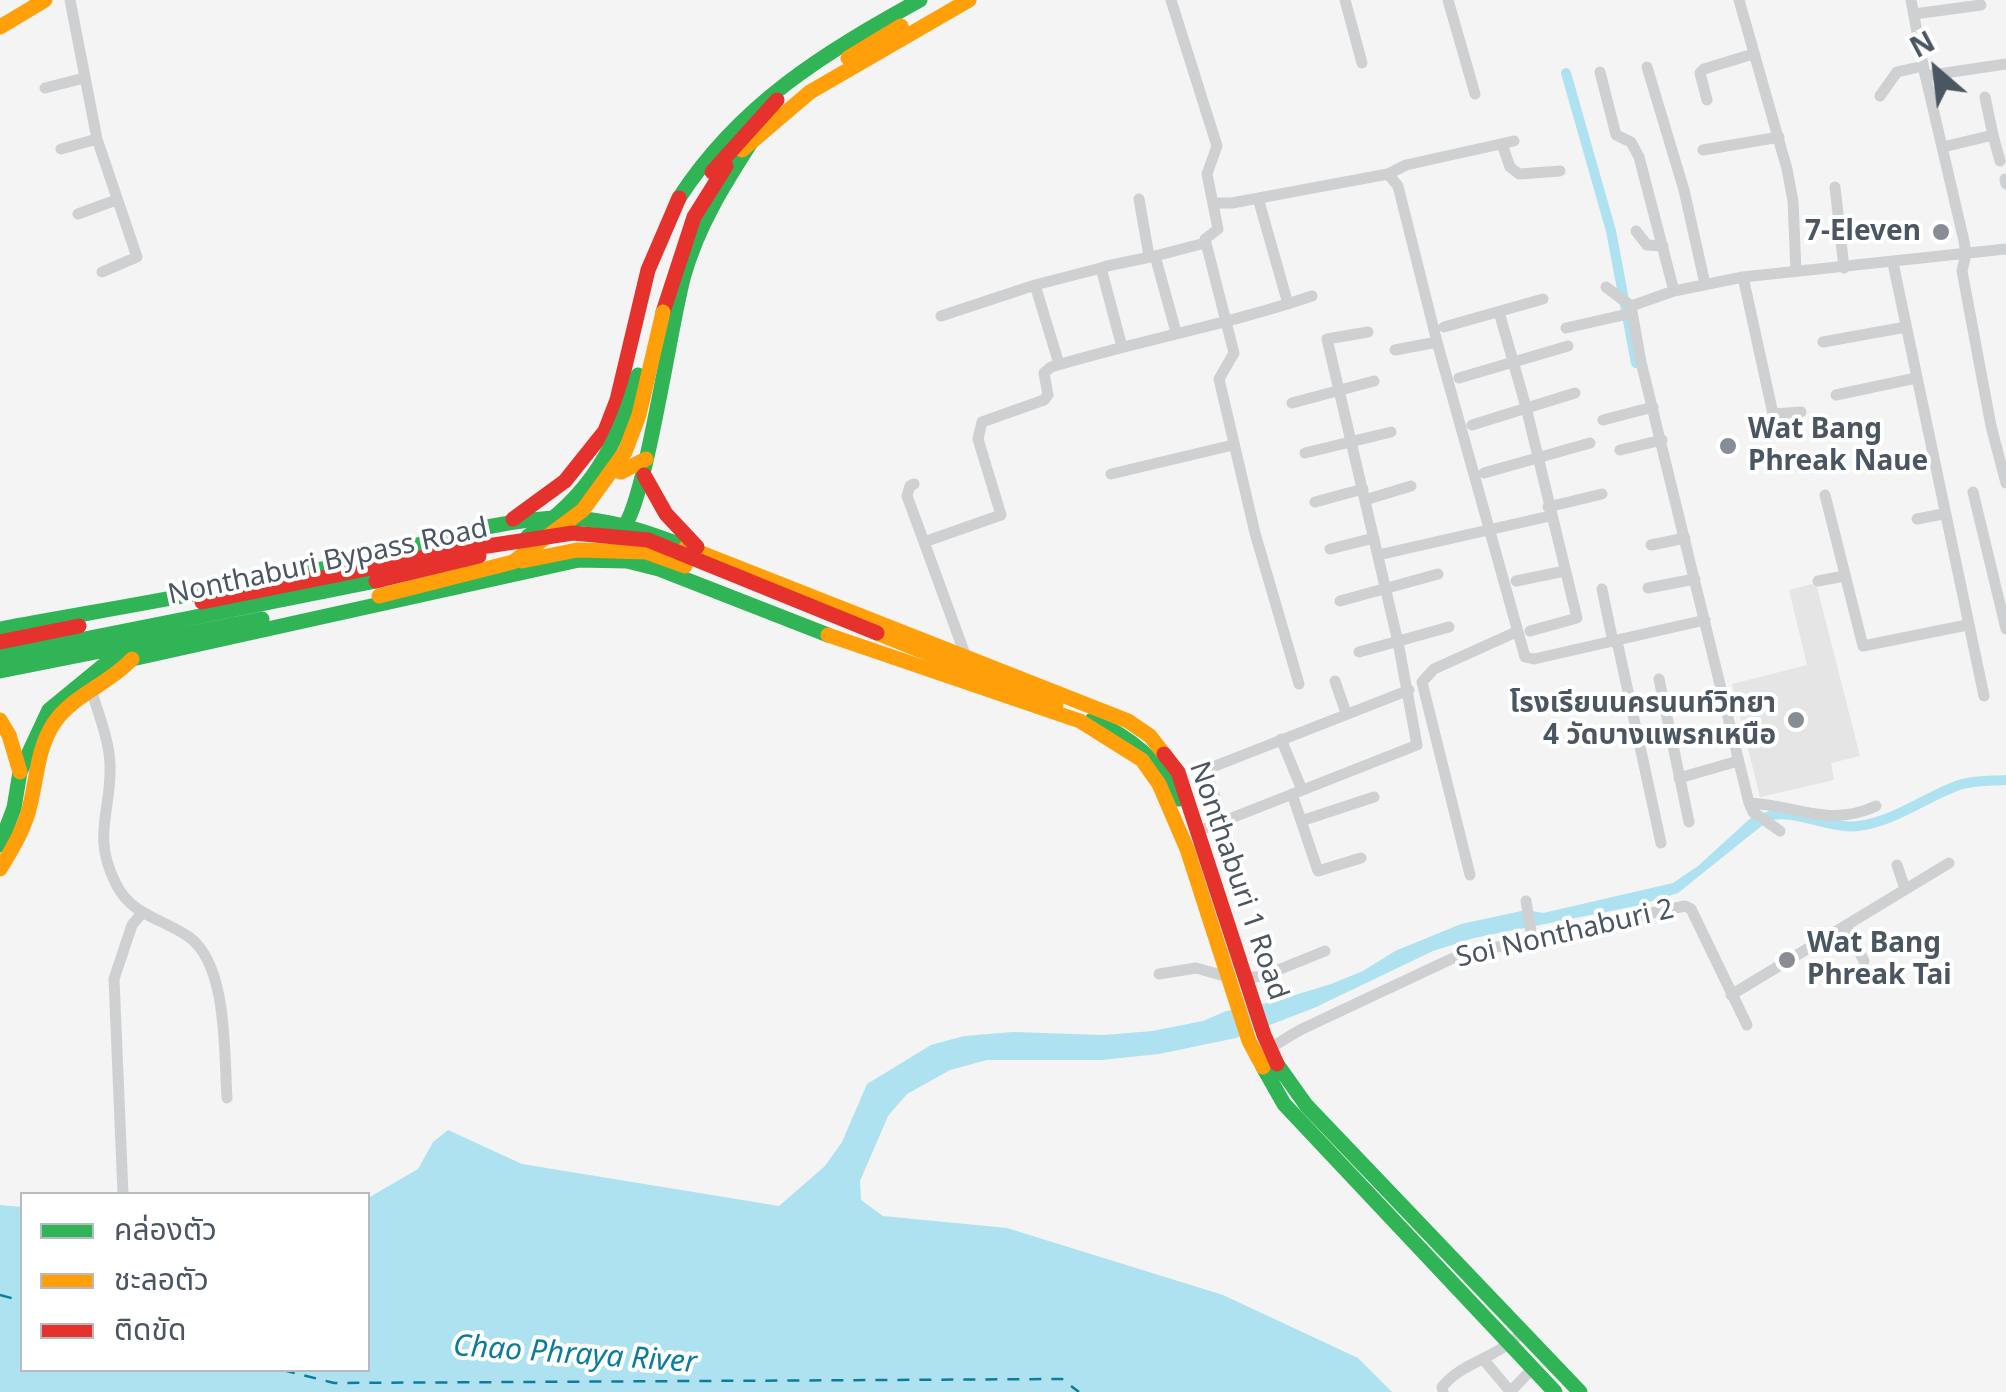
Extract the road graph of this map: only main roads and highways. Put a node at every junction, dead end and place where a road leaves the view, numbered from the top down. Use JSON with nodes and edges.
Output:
{"nodes":[{"id":1,"x":45,"y":0,"type":"edge"},
{"id":2,"x":920,"y":0,"type":"edge"},
{"id":3,"x":948,"y":0,"type":"edge"},
{"id":4,"x":969,"y":0,"type":"edge"},
{"id":5,"x":905,"y":9,"type":"edge"},
{"id":6,"x":0,"y":28,"type":"edge"},
{"id":7,"x":804,"y":70,"type":"junction"},
{"id":8,"x":750,"y":135,"type":"junction"},
{"id":9,"x":659,"y":310,"type":"junction"},
{"id":10,"x":606,"y":430,"type":"junction"},
{"id":11,"x":594,"y":446,"type":"junction"},
{"id":12,"x":645,"y":467,"type":"junction"},
{"id":13,"x":510,"y":522,"type":"junction"},
{"id":14,"x":616,"y":528,"type":"junction"},
{"id":15,"x":406,"y":551,"type":"junction"},
{"id":16,"x":706,"y":554,"type":"junction"},
{"id":17,"x":579,"y":560,"type":"junction"},
{"id":18,"x":513,"y":562,"type":"junction"},
{"id":19,"x":692,"y":582,"type":"junction"},
{"id":20,"x":417,"y":596,"type":"junction"},
{"id":21,"x":0,"y":629,"type":"edge"},
{"id":22,"x":0,"y":642,"type":"edge"},
{"id":23,"x":0,"y":656,"type":"edge"},
{"id":24,"x":132,"y":658,"type":"junction"},
{"id":25,"x":110,"y":660,"type":"junction"},
{"id":26,"x":0,"y":671,"type":"edge"},
{"id":27,"x":0,"y":682,"type":"edge"},
{"id":28,"x":1051,"y":707,"type":"junction"},
{"id":29,"x":0,"y":720,"type":"edge"},
{"id":30,"x":20,"y":772,"type":"junction"},
{"id":31,"x":1196,"y":832,"type":"junction"},
{"id":32,"x":0,"y":845,"type":"edge"},
{"id":33,"x":0,"y":869,"type":"edge"},
{"id":34,"x":1244,"y":1000,"type":"junction"},
{"id":35,"x":1516,"y":1338,"type":"junction"},
{"id":36,"x":1555,"y":1392,"type":"edge"},
{"id":37,"x":1580,"y":1392,"type":"edge"}],
"edges":[{"from":1,"to":6,"type":"main road"},
{"from":2,"to":5,"type":"main road","name":"Nonthaburi Bypass Road"},
{"from":3,"to":5,"type":"main road"},
{"from":4,"to":8,"type":"main road","name":"Nonthaburi Bypass Road"},
{"from":5,"to":7,"type":"main road","name":"Nonthaburi Bypass Road"},
{"from":5,"to":8,"type":"main road"},
{"from":7,"to":8,"type":"main road","name":"Nonthaburi Bypass Road"},
{"from":7,"to":10,"type":"main road","name":"Nonthaburi Bypass Road"},
{"from":8,"to":9,"type":"main road","name":"Nonthaburi Bypass Road"},
{"from":8,"to":12,"type":"main road","name":"Nonthaburi Bypass Road"},
{"from":9,"to":18,"type":"main road","name":"Nonthaburi Bypass Road","bridge":true},
{"from":9,"to":23,"type":"main road","name":"Nonthaburi Bypass Road","bridge":true},
{"from":10,"to":11,"type":"main road","name":"Nonthaburi Bypass Road"},
{"from":10,"to":12,"type":"main road"},
{"from":11,"to":13,"type":"main road","name":"Nonthaburi Bypass Road"},
{"from":11,"to":14,"type":"main road","name":"Nonthaburi 1 Road"},
{"from":12,"to":14,"type":"main road","name":"Nonthaburi Bypass Road"},
{"from":12,"to":16,"type":"main road"},
{"from":13,"to":14,"type":"main road","name":"Nonthaburi 1 Road"},
{"from":13,"to":15,"type":"main road","name":"Nonthaburi 1 Road"},
{"from":14,"to":16,"type":"main road","name":"Nonthaburi 1 Road"},
{"from":14,"to":17,"type":"main road"},
{"from":14,"to":19,"type":"main road","name":"Nonthaburi 1 Road"},
{"from":15,"to":20,"type":"main road"},
{"from":15,"to":21,"type":"main road","name":"Nonthaburi 1 Road"},
{"from":16,"to":31,"type":"main road","name":"Nonthaburi 1 Road"},
{"from":17,"to":19,"type":"main road","name":"Nonthaburi 1 Road"},
{"from":17,"to":20,"type":"main road","name":"Nonthaburi 1 Road"},
{"from":18,"to":26,"type":"main road","name":"Nonthaburi Bypass Road","bridge":true},
{"from":18,"to":28,"type":"main road","bridge":true},
{"from":19,"to":28,"type":"main road","name":"Nonthaburi 1 Road"},
{"from":20,"to":24,"type":"main road","name":"Nonthaburi 1 Road"},
{"from":22,"to":28,"type":"main road","bridge":true},
{"from":24,"to":25,"type":"main road","name":"Nonthaburi 1 Road"},
{"from":24,"to":33,"type":"main road"},
{"from":25,"to":27,"type":"main road","name":"Nonthaburi 1 Road"},
{"from":25,"to":30,"type":"main road"},
{"from":28,"to":31,"type":"main road"},
{"from":28,"to":34,"type":"main road","name":"Nonthaburi 1 Road"},
{"from":29,"to":30,"type":"main road"},
{"from":30,"to":32,"type":"main road"},
{"from":31,"to":34,"type":"main road","name":"Nonthaburi 1 Road"},
{"from":34,"to":35,"type":"main road","name":"Nonthaburi 1 Road"},
{"from":35,"to":36,"type":"main road","name":"Nonthaburi 1 Road"},
{"from":35,"to":37,"type":"main road","name":"Nonthaburi 1 Road"}]}
